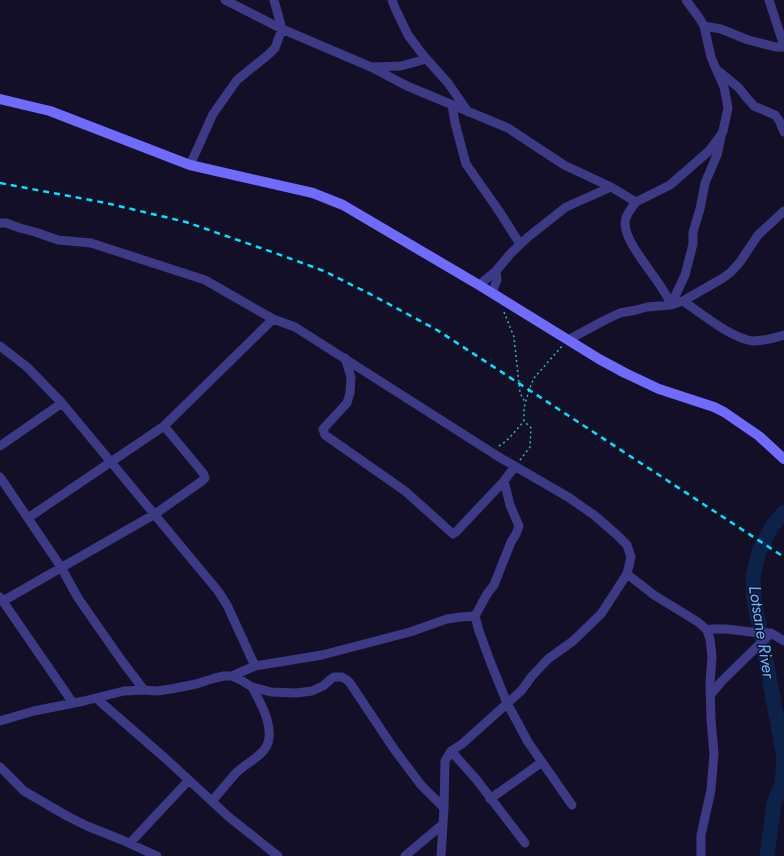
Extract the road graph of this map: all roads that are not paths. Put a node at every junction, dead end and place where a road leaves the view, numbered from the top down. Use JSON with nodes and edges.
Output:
{"nodes":[{"id":1,"x":225,"y":0,"type":"edge"},
{"id":2,"x":274,"y":0,"type":"edge"},
{"id":3,"x":392,"y":0,"type":"edge"},
{"id":4,"x":686,"y":0,"type":"edge"},
{"id":5,"x":769,"y":0,"type":"edge"},
{"id":6,"x":704,"y":26,"type":"junction"},
{"id":7,"x":282,"y":29,"type":"junction"},
{"id":8,"x":784,"y":47,"type":"edge"},
{"id":9,"x":426,"y":59,"type":"junction"},
{"id":10,"x":371,"y":67,"type":"junction"},
{"id":11,"x":716,"y":69,"type":"junction"},
{"id":12,"x":0,"y":99,"type":"edge"},
{"id":13,"x":452,"y":105,"type":"junction"},
{"id":14,"x":469,"y":112,"type":"junction"},
{"id":15,"x":784,"y":132,"type":"edge"},
{"id":16,"x":721,"y":135,"type":"junction"},
{"id":17,"x":190,"y":165,"type":"junction"},
{"id":18,"x":611,"y":187,"type":"junction"},
{"id":19,"x":636,"y":202,"type":"junction"},
{"id":20,"x":784,"y":211,"type":"edge"},
{"id":21,"x":0,"y":223,"type":"edge"},
{"id":22,"x":520,"y":244,"type":"junction"},
{"id":23,"x":496,"y":271,"type":"junction"},
{"id":24,"x":479,"y":285,"type":"junction"},
{"id":25,"x":492,"y":293,"type":"junction"},
{"id":26,"x":683,"y":301,"type":"junction"},
{"id":27,"x":671,"y":305,"type":"junction"},
{"id":28,"x":273,"y":319,"type":"junction"},
{"id":29,"x":784,"y":335,"type":"edge"},
{"id":30,"x":568,"y":340,"type":"junction"},
{"id":31,"x":0,"y":346,"type":"edge"},
{"id":32,"x":345,"y":358,"type":"junction"},
{"id":33,"x":62,"y":403,"type":"junction"},
{"id":34,"x":164,"y":426,"type":"junction"},
{"id":35,"x":0,"y":446,"type":"edge"},
{"id":36,"x":784,"y":459,"type":"edge"},
{"id":37,"x":111,"y":462,"type":"junction"},
{"id":38,"x":515,"y":466,"type":"junction"},
{"id":39,"x":0,"y":477,"type":"edge"},
{"id":40,"x":504,"y":481,"type":"junction"},
{"id":41,"x":155,"y":514,"type":"junction"},
{"id":42,"x":28,"y":518,"type":"junction"},
{"id":43,"x":61,"y":568,"type":"junction"},
{"id":44,"x":627,"y":574,"type":"junction"},
{"id":45,"x":2,"y":599,"type":"edge"},
{"id":46,"x":475,"y":616,"type":"junction"},
{"id":47,"x":706,"y":630,"type":"junction"},
{"id":48,"x":771,"y":633,"type":"junction"},
{"id":49,"x":784,"y":641,"type":"edge"},
{"id":50,"x":255,"y":666,"type":"junction"},
{"id":51,"x":232,"y":676,"type":"junction"},
{"id":52,"x":252,"y":687,"type":"junction"},
{"id":53,"x":144,"y":690,"type":"junction"},
{"id":54,"x":711,"y":694,"type":"junction"},
{"id":55,"x":96,"y":698,"type":"junction"},
{"id":56,"x":73,"y":703,"type":"junction"},
{"id":57,"x":507,"y":703,"type":"junction"},
{"id":58,"x":0,"y":721,"type":"edge"},
{"id":59,"x":451,"y":751,"type":"junction"},
{"id":60,"x":542,"y":762,"type":"junction"},
{"id":61,"x":0,"y":767,"type":"edge"},
{"id":62,"x":189,"y":780,"type":"junction"},
{"id":63,"x":490,"y":799,"type":"junction"},
{"id":64,"x":212,"y":802,"type":"junction"},
{"id":65,"x":572,"y":805,"type":"dead end"},
{"id":66,"x":444,"y":808,"type":"junction"},
{"id":67,"x":443,"y":824,"type":"junction"},
{"id":68,"x":130,"y":843,"type":"junction"},
{"id":69,"x":525,"y":843,"type":"dead end"},
{"id":70,"x":158,"y":856,"type":"edge"},
{"id":71,"x":278,"y":856,"type":"edge"},
{"id":72,"x":405,"y":856,"type":"edge"},
{"id":73,"x":441,"y":856,"type":"edge"},
{"id":74,"x":701,"y":856,"type":"edge"}],
"edges":[{"from":1,"to":7,"type":"street"},
{"from":2,"to":7,"type":"street"},
{"from":3,"to":9,"type":"street"},
{"from":4,"to":6,"type":"street"},
{"from":5,"to":8,"type":"street"},
{"from":6,"to":8,"type":"street"},
{"from":6,"to":11,"type":"street"},
{"from":7,"to":10,"type":"street"},
{"from":7,"to":17,"type":"street"},
{"from":9,"to":10,"type":"street"},
{"from":9,"to":14,"type":"street"},
{"from":10,"to":13,"type":"street"},
{"from":11,"to":15,"type":"street"},
{"from":11,"to":16,"type":"street"},
{"from":12,"to":17,"type":"street"},
{"from":13,"to":14,"type":"street"},
{"from":13,"to":22,"type":"street"},
{"from":14,"to":18,"type":"street"},
{"from":16,"to":19,"type":"street"},
{"from":16,"to":27,"type":"street"},
{"from":17,"to":24,"type":"street"},
{"from":18,"to":19,"type":"street"},
{"from":18,"to":22,"type":"street"},
{"from":19,"to":27,"type":"street"},
{"from":20,"to":26,"type":"street"},
{"from":21,"to":28,"type":"street"},
{"from":22,"to":23,"type":"street"},
{"from":23,"to":24,"type":"street"},
{"from":23,"to":25,"type":"street"},
{"from":24,"to":25,"type":"street"},
{"from":25,"to":30,"type":"street"},
{"from":26,"to":27,"type":"street"},
{"from":26,"to":29,"type":"street"},
{"from":27,"to":30,"type":"street"},
{"from":28,"to":32,"type":"street"},
{"from":28,"to":34,"type":"street"},
{"from":30,"to":36,"type":"street"},
{"from":31,"to":33,"type":"street"},
{"from":32,"to":38,"type":"street"},
{"from":32,"to":40,"type":"street"},
{"from":33,"to":35,"type":"street"},
{"from":33,"to":37,"type":"street"},
{"from":34,"to":37,"type":"street"},
{"from":34,"to":41,"type":"street"},
{"from":37,"to":41,"type":"street"},
{"from":37,"to":42,"type":"street"},
{"from":38,"to":40,"type":"street"},
{"from":38,"to":44,"type":"street"},
{"from":39,"to":42,"type":"street"},
{"from":40,"to":46,"type":"street"},
{"from":41,"to":43,"type":"street"},
{"from":41,"to":50,"type":"street"},
{"from":42,"to":43,"type":"street"},
{"from":43,"to":45,"type":"street"},
{"from":43,"to":53,"type":"street"},
{"from":44,"to":47,"type":"street"},
{"from":44,"to":57,"type":"street"},
{"from":45,"to":56,"type":"street"},
{"from":46,"to":50,"type":"street"},
{"from":46,"to":57,"type":"street"},
{"from":47,"to":48,"type":"street"},
{"from":47,"to":54,"type":"street"},
{"from":48,"to":49,"type":"street"},
{"from":48,"to":54,"type":"street"},
{"from":50,"to":51,"type":"street"},
{"from":51,"to":52,"type":"street"},
{"from":51,"to":53,"type":"street"},
{"from":52,"to":64,"type":"street"},
{"from":52,"to":66,"type":"street"},
{"from":53,"to":55,"type":"street"},
{"from":54,"to":74,"type":"street"},
{"from":55,"to":56,"type":"street"},
{"from":55,"to":62,"type":"street"},
{"from":56,"to":58,"type":"street"},
{"from":57,"to":59,"type":"street"},
{"from":57,"to":60,"type":"street"},
{"from":59,"to":63,"type":"street"},
{"from":59,"to":66,"type":"street"},
{"from":60,"to":63,"type":"street"},
{"from":60,"to":65,"type":"street"},
{"from":61,"to":68,"type":"street"},
{"from":62,"to":64,"type":"street"},
{"from":62,"to":68,"type":"street"},
{"from":63,"to":69,"type":"street"},
{"from":64,"to":71,"type":"street"},
{"from":66,"to":67,"type":"street"},
{"from":67,"to":72,"type":"street"},
{"from":67,"to":73,"type":"street"},
{"from":68,"to":70,"type":"street"}]}
